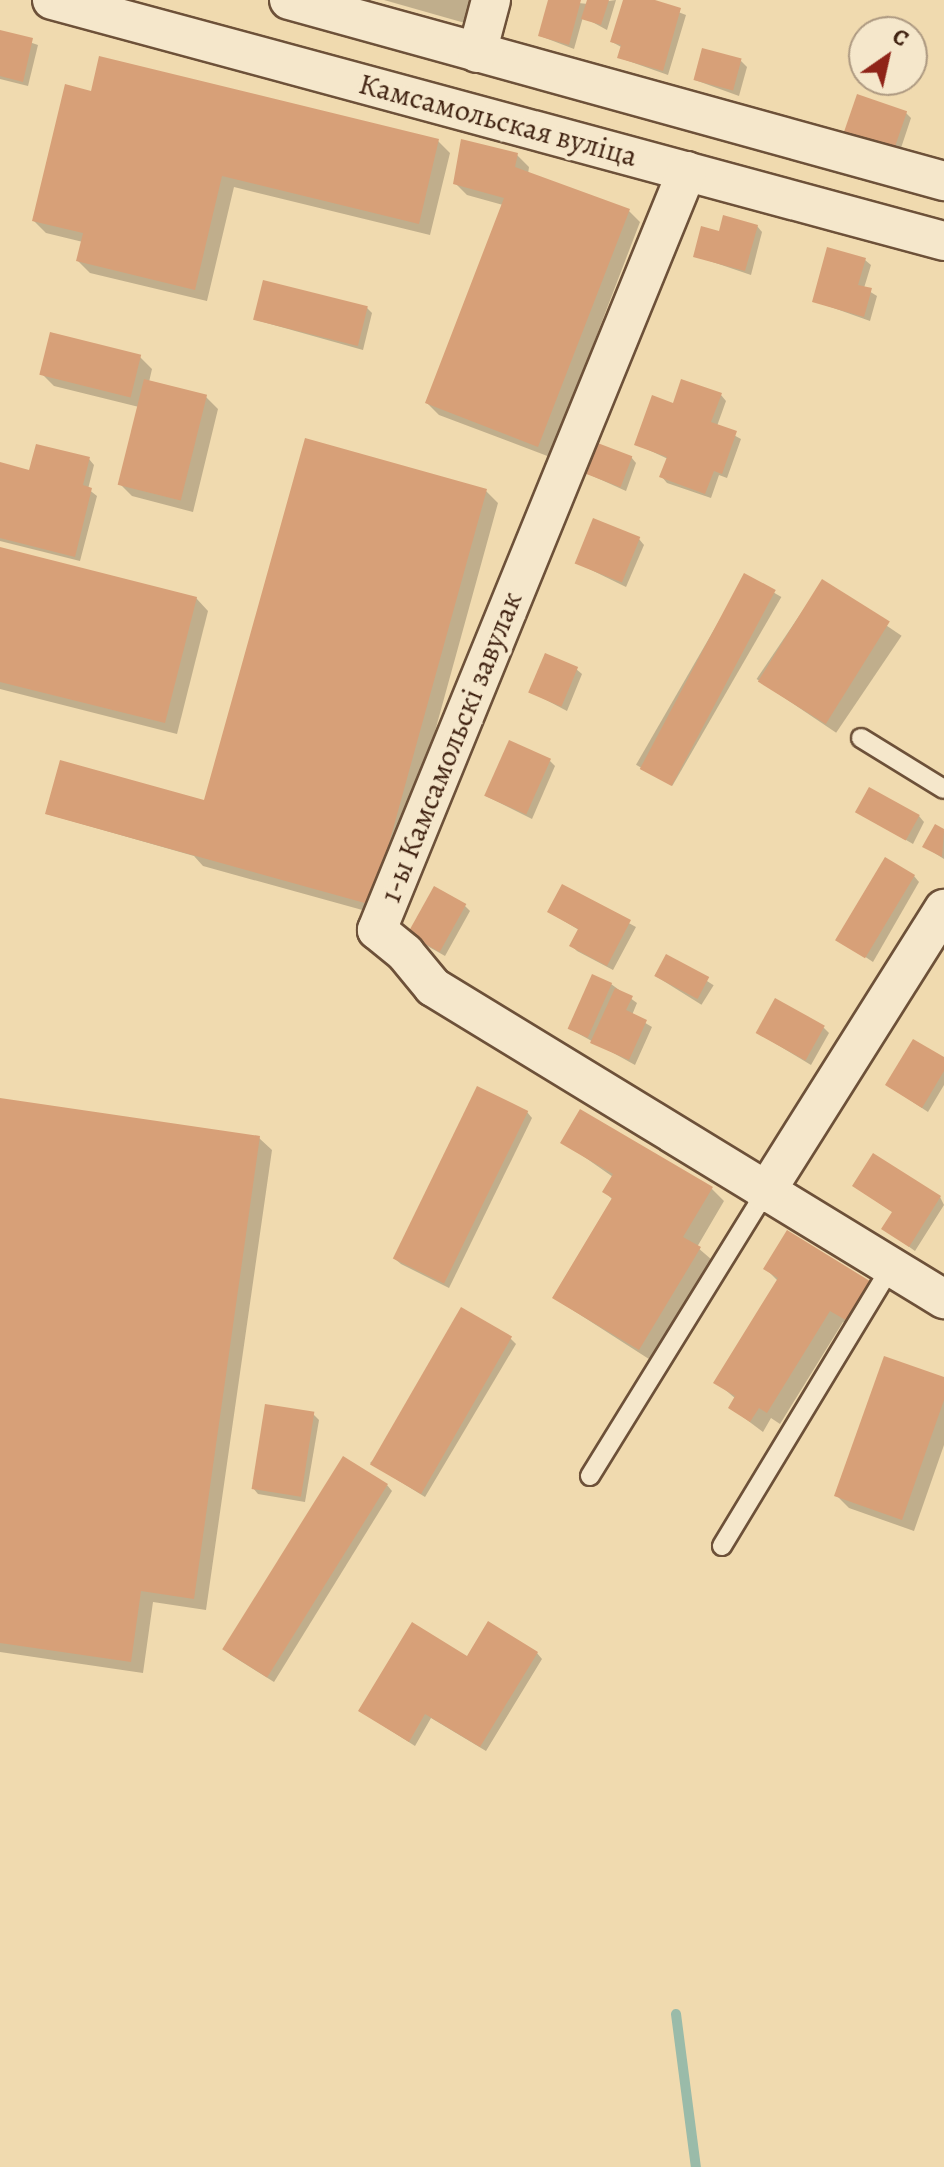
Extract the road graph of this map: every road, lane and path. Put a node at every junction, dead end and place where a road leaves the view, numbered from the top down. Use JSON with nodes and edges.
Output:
{"nodes":[{"id":1,"x":52,"y":0,"type":"edge"},
{"id":2,"x":289,"y":0,"type":"edge"},
{"id":3,"x":491,"y":0,"type":"edge"},
{"id":4,"x":477,"y":53,"type":"junction"},
{"id":5,"x":687,"y":171,"type":"junction"},
{"id":6,"x":944,"y":181,"type":"edge"},
{"id":7,"x":944,"y":241,"type":"edge"},
{"id":8,"x":861,"y":738,"type":"dead end"},
{"id":9,"x":944,"y":789,"type":"edge"},
{"id":10,"x":944,"y":909,"type":"edge"},
{"id":11,"x":765,"y":1193,"type":"junction"},
{"id":12,"x":891,"y":1267,"type":"junction"},
{"id":13,"x":944,"y":1299,"type":"edge"},
{"id":14,"x":590,"y":1476,"type":"dead end"},
{"id":15,"x":722,"y":1546,"type":"dead end"}],
"edges":[{"from":1,"to":5,"type":"street","name":"Камсамольская вуліца"},
{"from":2,"to":4,"type":"street","name":"Камсамольская вуліца"},
{"from":3,"to":4,"type":"street"},
{"from":4,"to":6,"type":"street","name":"Камсамольская вуліца"},
{"from":5,"to":7,"type":"street","name":"Камсамольская вуліца"},
{"from":5,"to":11,"type":"street","name":"1-ы Камсамольскі завулак"},
{"from":8,"to":9,"type":"lane"},
{"from":10,"to":11,"type":"street"},
{"from":11,"to":12,"type":"street"},
{"from":11,"to":14,"type":"lane"},
{"from":12,"to":13,"type":"street"},
{"from":12,"to":15,"type":"lane"}]}
